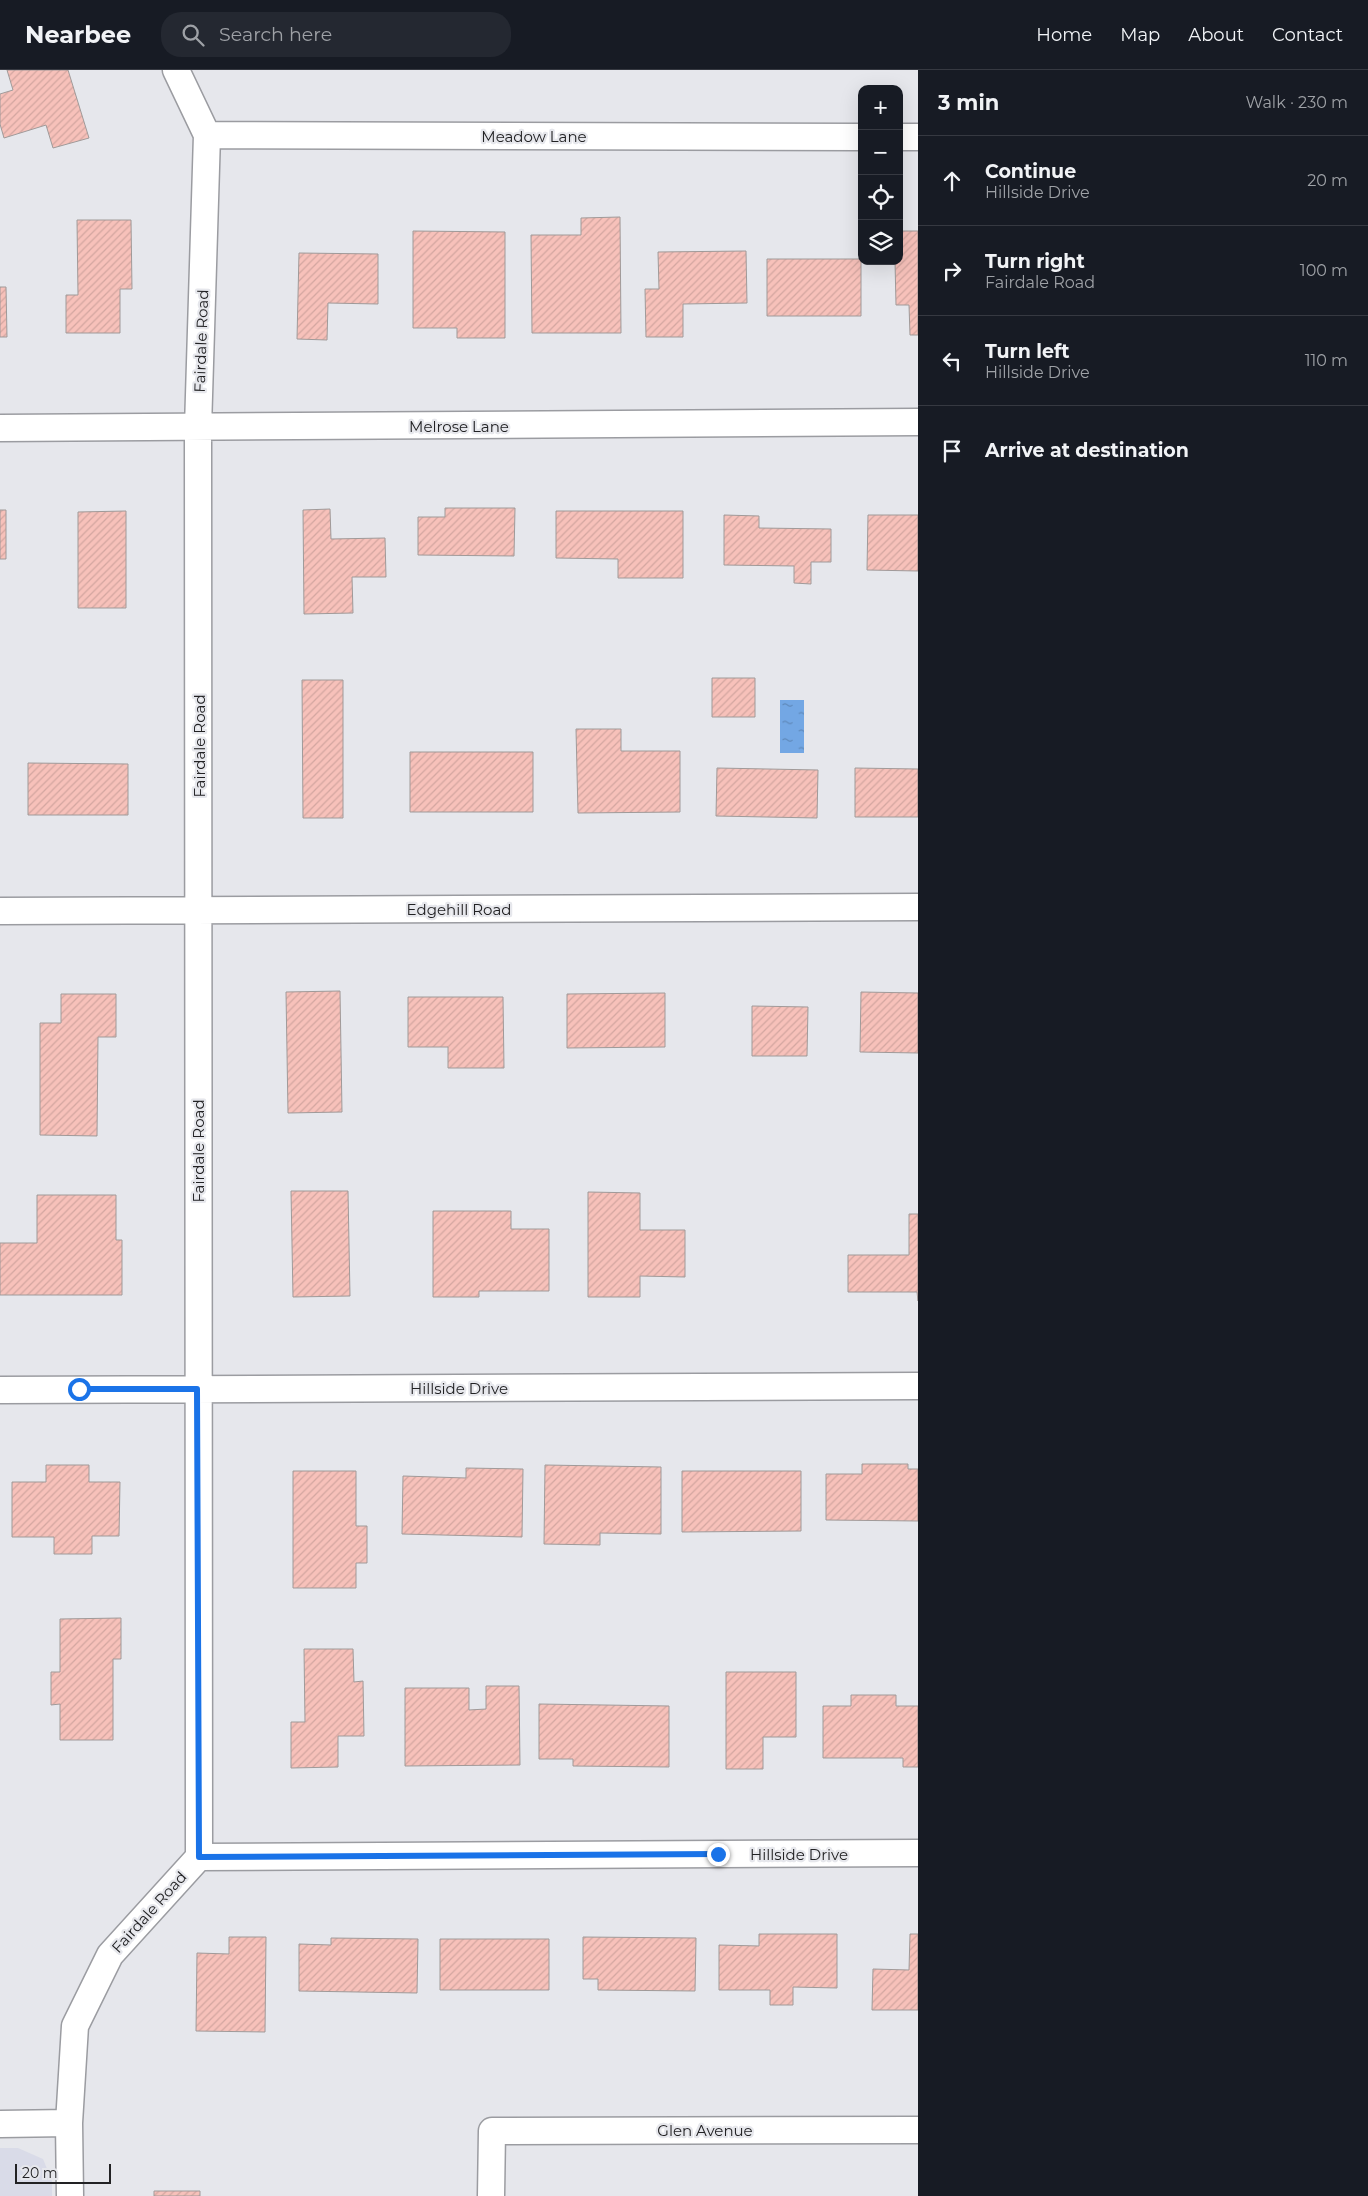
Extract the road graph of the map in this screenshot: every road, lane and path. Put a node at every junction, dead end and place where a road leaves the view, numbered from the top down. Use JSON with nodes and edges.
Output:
{"nodes":[{"id":1,"x":176,"y":70,"type":"edge"},
{"id":2,"x":207,"y":135,"type":"junction"},
{"id":3,"x":858,"y":137,"type":"edge"},
{"id":4,"x":903,"y":137,"type":"edge"},
{"id":5,"x":918,"y":137,"type":"edge"},
{"id":6,"x":918,"y":422,"type":"edge"},
{"id":7,"x":0,"y":428,"type":"edge"},
{"id":8,"x":198,"y":428,"type":"junction"},
{"id":9,"x":918,"y":907,"type":"edge"},
{"id":10,"x":199,"y":910,"type":"junction"},
{"id":11,"x":0,"y":911,"type":"edge"},
{"id":12,"x":918,"y":1386,"type":"edge"},
{"id":13,"x":197,"y":1389,"type":"junction"},
{"id":14,"x":0,"y":1390,"type":"edge"},
{"id":15,"x":918,"y":1853,"type":"edge"},
{"id":16,"x":199,"y":1857,"type":"junction"},
{"id":17,"x":69,"y":2123,"type":"junction"},
{"id":18,"x":0,"y":2124,"type":"edge"},
{"id":19,"x":918,"y":2130,"type":"edge"},
{"id":20,"x":70,"y":2196,"type":"edge"},
{"id":21,"x":491,"y":2196,"type":"edge"}],
"edges":[{"from":1,"to":2,"type":"street","name":"Fairdale Road"},
{"from":2,"to":3,"type":"street","name":"Meadow Lane"},
{"from":2,"to":8,"type":"street","name":"Fairdale Road"},
{"from":4,"to":5,"type":"street"},
{"from":6,"to":8,"type":"street","name":"Melrose Lane"},
{"from":7,"to":8,"type":"street","name":"Melrose Lane"},
{"from":8,"to":10,"type":"street","name":"Fairdale Road"},
{"from":9,"to":10,"type":"street","name":"Edgehill Road"},
{"from":10,"to":11,"type":"street","name":"Edgehill Road"},
{"from":10,"to":13,"type":"street","name":"Fairdale Road"},
{"from":12,"to":13,"type":"street","name":"Hillside Drive"},
{"from":13,"to":14,"type":"street","name":"Hillside Drive"},
{"from":13,"to":16,"type":"street","name":"Fairdale Road"},
{"from":15,"to":16,"type":"street","name":"Hillside Drive"},
{"from":16,"to":17,"type":"street","name":"Fairdale Road"},
{"from":17,"to":18,"type":"street"},
{"from":17,"to":20,"type":"street","name":"Fairdale Road"},
{"from":19,"to":21,"type":"street","name":"Glen Avenue"}]}
